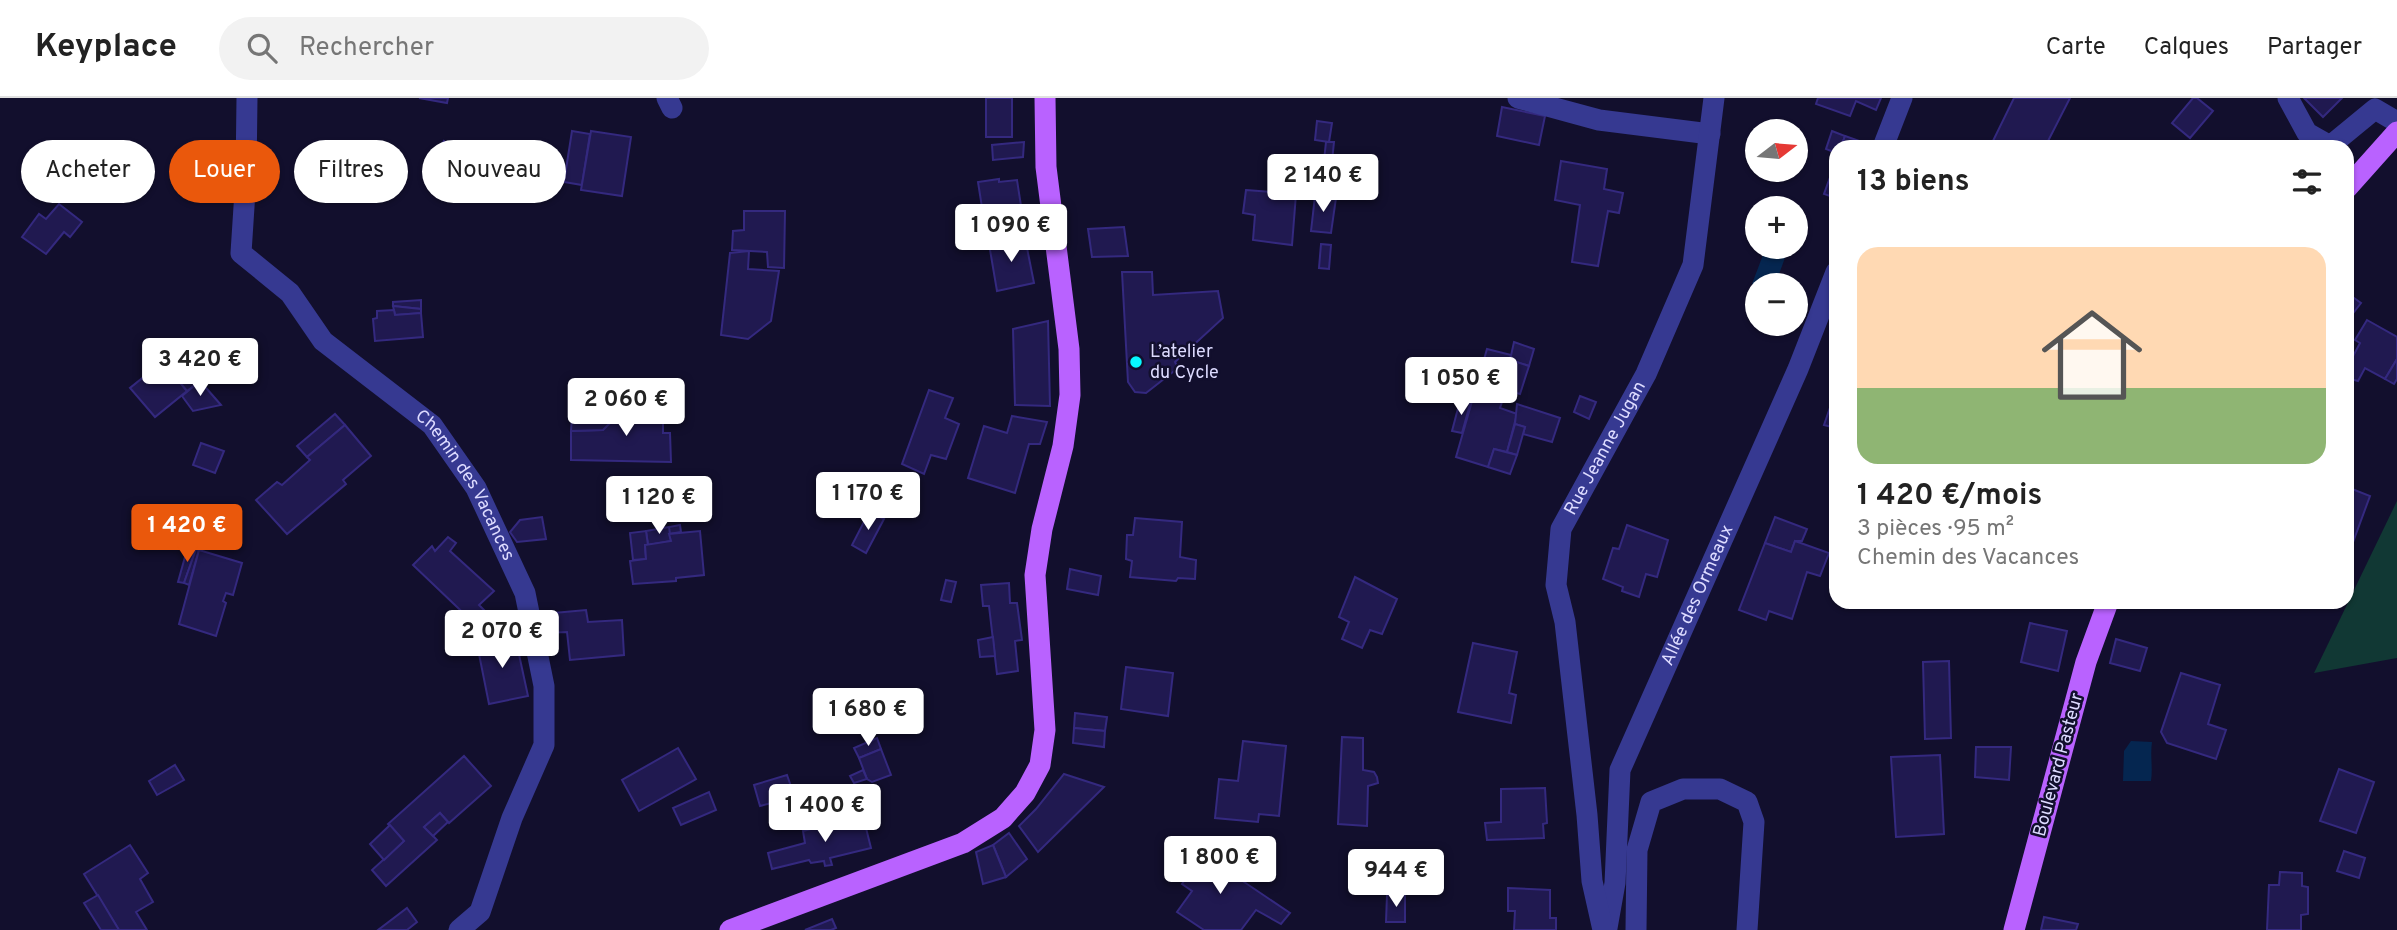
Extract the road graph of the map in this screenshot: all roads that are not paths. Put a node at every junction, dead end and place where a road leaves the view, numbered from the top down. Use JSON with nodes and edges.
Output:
{"nodes":[{"id":1,"x":247,"y":98,"type":"edge"},
{"id":2,"x":1045,"y":98,"type":"edge"},
{"id":3,"x":1518,"y":98,"type":"edge"},
{"id":4,"x":1714,"y":98,"type":"edge"},
{"id":5,"x":1902,"y":98,"type":"edge"},
{"id":6,"x":2288,"y":98,"type":"edge"},
{"id":7,"x":2397,"y":121,"type":"edge"},
{"id":8,"x":2397,"y":132,"type":"edge"},
{"id":9,"x":1710,"y":134,"type":"junction"},
{"id":10,"x":1886,"y":140,"type":"edge"},
{"id":11,"x":2319,"y":140,"type":"edge"},
{"id":12,"x":2337,"y":140,"type":"edge"},
{"id":13,"x":2354,"y":180,"type":"edge"},
{"id":14,"x":1829,"y":290,"type":"edge"},
{"id":15,"x":2105,"y":609,"type":"edge"},
{"id":16,"x":459,"y":930,"type":"edge"},
{"id":17,"x":730,"y":930,"type":"edge"},
{"id":18,"x":1605,"y":930,"type":"edge"},
{"id":19,"x":1636,"y":930,"type":"edge"},
{"id":20,"x":1747,"y":930,"type":"edge"},
{"id":21,"x":2014,"y":930,"type":"edge"}],
"edges":[{"from":1,"to":16,"type":"street","name":"Chemin des Vacances"},
{"from":2,"to":17,"type":"main road"},
{"from":3,"to":9,"type":"street"},
{"from":4,"to":9,"type":"street","name":"Rue Jeanne Jugan"},
{"from":5,"to":10,"type":"street"},
{"from":6,"to":11,"type":"street"},
{"from":7,"to":12,"type":"street"},
{"from":8,"to":13,"type":"main road"},
{"from":9,"to":18,"type":"street","name":"Rue Jeanne Jugan"},
{"from":14,"to":18,"type":"street","name":"Allée des Ormeaux"},
{"from":15,"to":21,"type":"main road","name":"Boulevard Pasteur"},
{"from":19,"to":20,"type":"street"}]}
